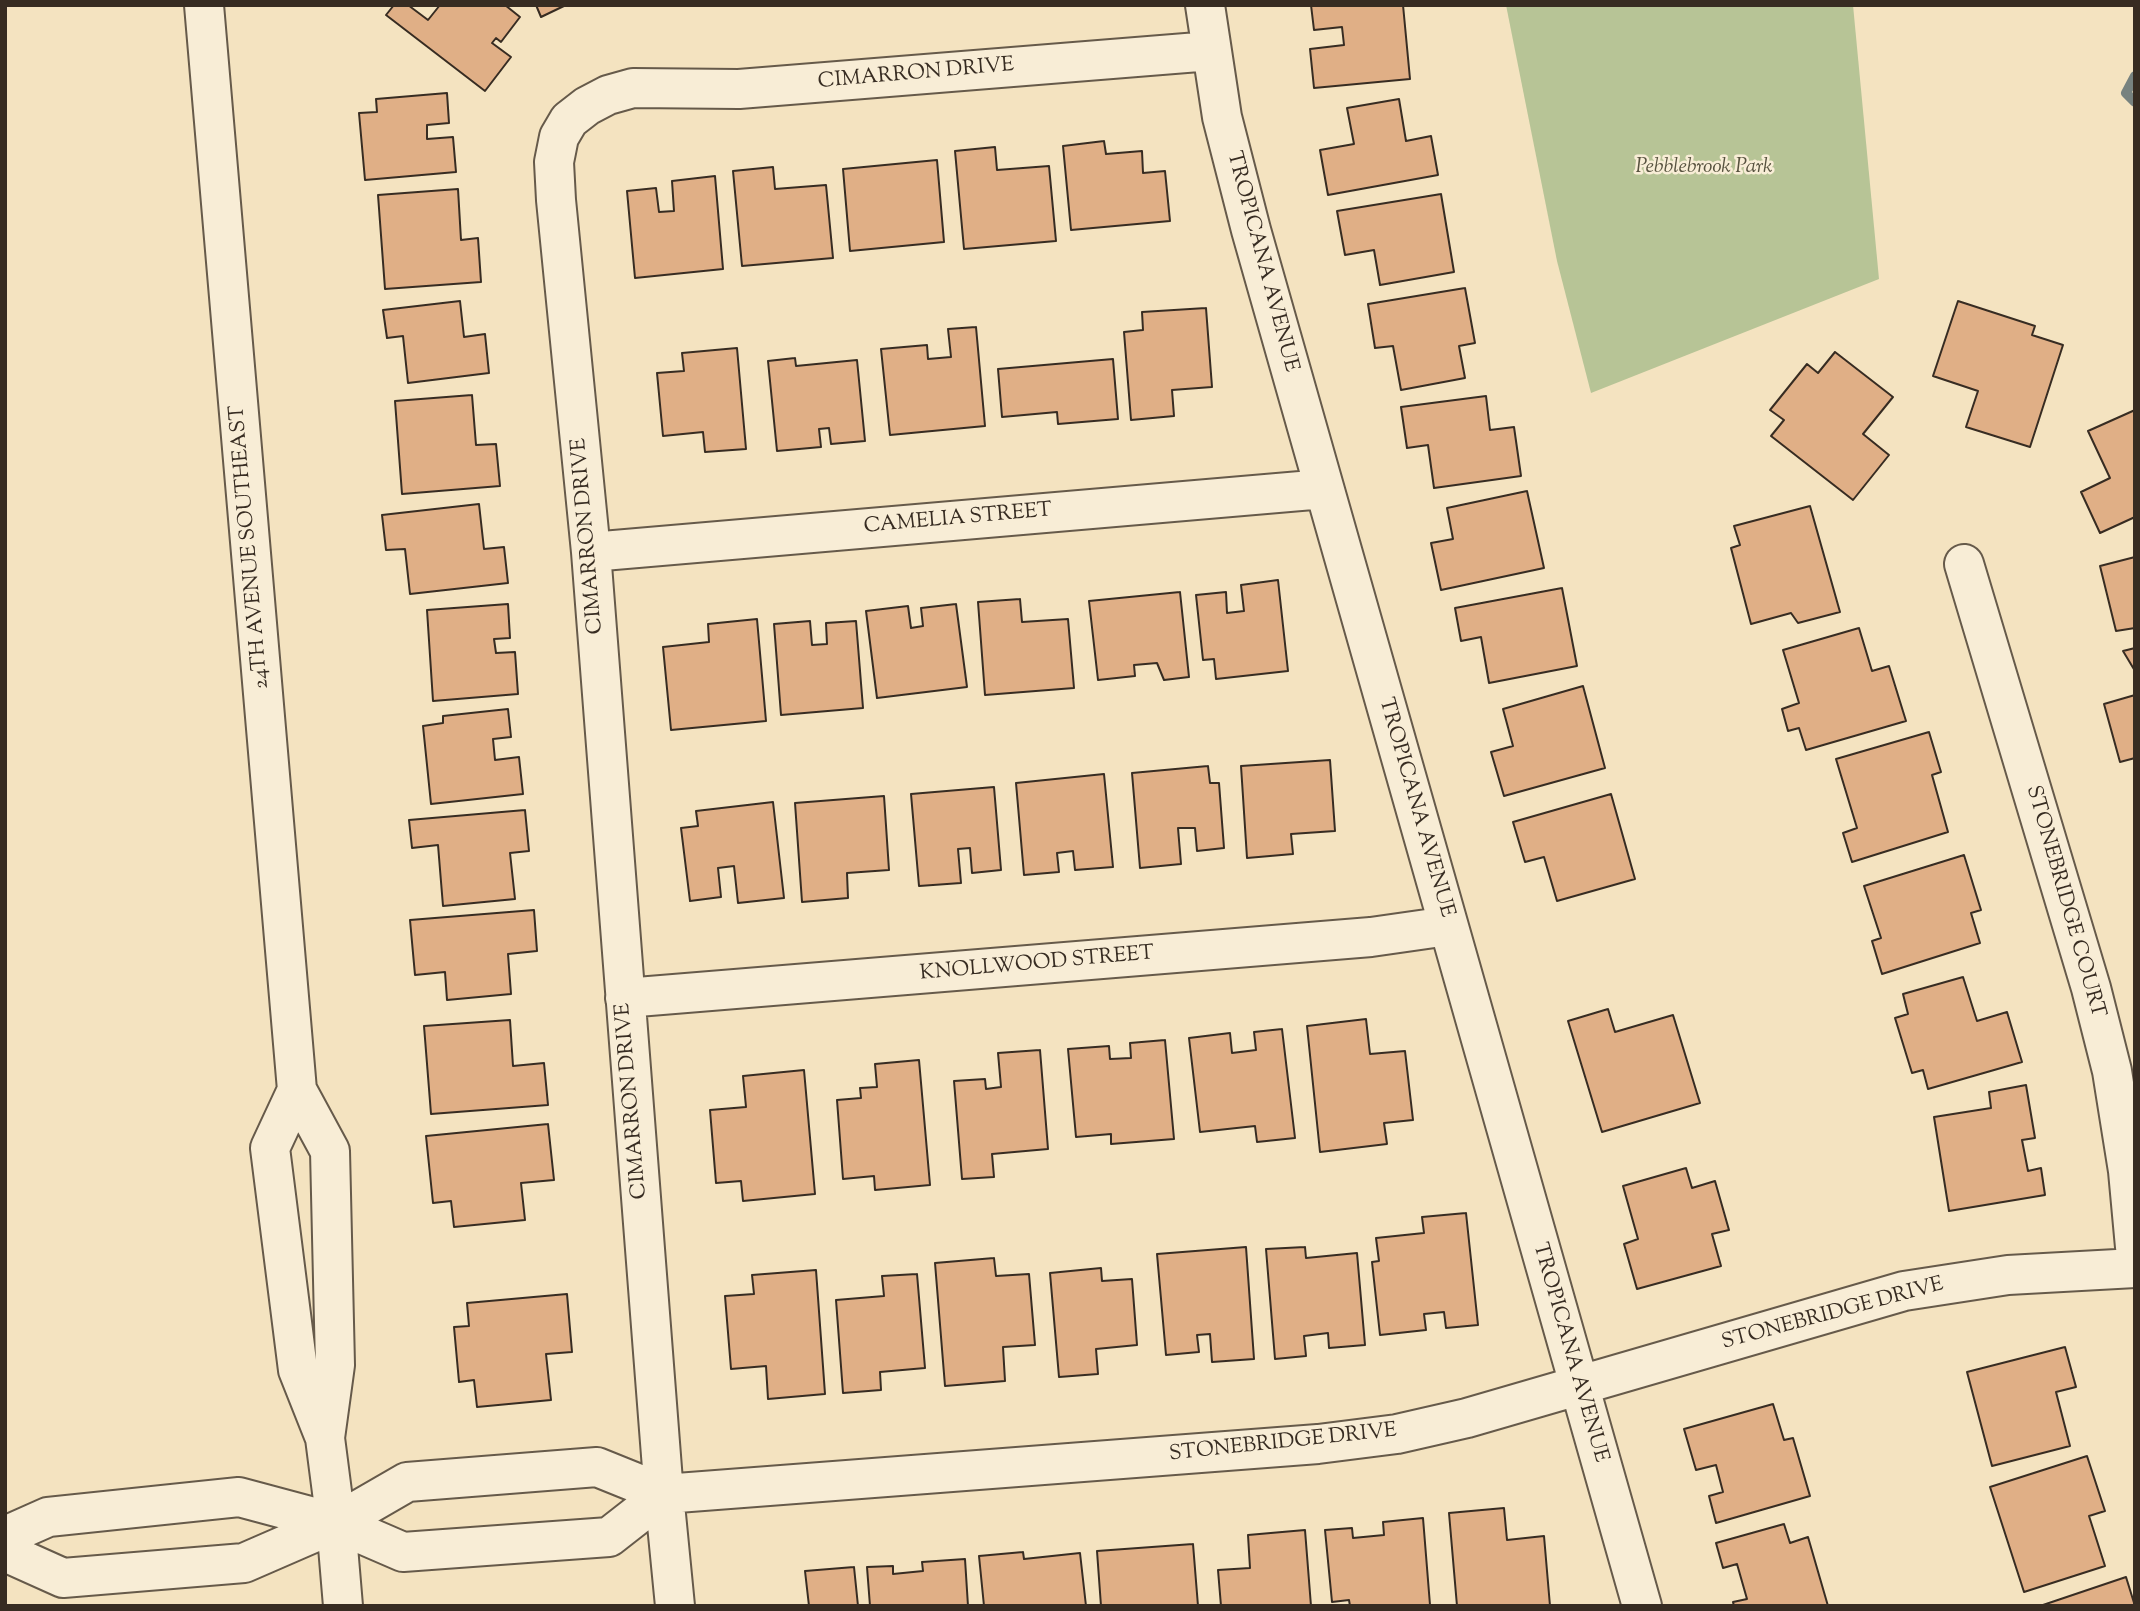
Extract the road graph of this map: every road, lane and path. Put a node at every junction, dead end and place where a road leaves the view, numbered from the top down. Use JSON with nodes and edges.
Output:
{"nodes":[{"id":1,"x":204,"y":5,"type":"edge"},
{"id":2,"x":1205,"y":5,"type":"edge"},
{"id":3,"x":1211,"y":51,"type":"junction"},
{"id":4,"x":1324,"y":489,"type":"junction"},
{"id":5,"x":591,"y":552,"type":"junction"},
{"id":6,"x":1964,"y":564,"type":"dead end"},
{"id":7,"x":1448,"y":926,"type":"junction"},
{"id":8,"x":625,"y":999,"type":"junction"},
{"id":9,"x":297,"y":1090,"type":"junction"},
{"id":10,"x":2135,"y":1247,"type":"edge"},
{"id":11,"x":2135,"y":1268,"type":"edge"},
{"id":12,"x":1578,"y":1386,"type":"junction"},
{"id":13,"x":325,"y":1438,"type":"junction"},
{"id":14,"x":664,"y":1494,"type":"junction"},
{"id":15,"x":336,"y":1523,"type":"junction"},
{"id":16,"x":5,"y":1536,"type":"edge"},
{"id":17,"x":5,"y":1552,"type":"edge"},
{"id":18,"x":342,"y":1606,"type":"edge"},
{"id":19,"x":675,"y":1606,"type":"edge"},
{"id":20,"x":1642,"y":1606,"type":"edge"}],
"edges":[{"from":1,"to":9,"type":"street","name":"24TH AVENUE SOUTHEAST"},
{"from":2,"to":3,"type":"street","name":"TROPICANA AVENUE"},
{"from":3,"to":4,"type":"street","name":"TROPICANA AVENUE"},
{"from":3,"to":5,"type":"street","name":"CIMARRON DRIVE"},
{"from":4,"to":5,"type":"street","name":"CAMELIA STREET"},
{"from":4,"to":7,"type":"street","name":"TROPICANA AVENUE"},
{"from":5,"to":8,"type":"street","name":"CIMARRON DRIVE"},
{"from":6,"to":10,"type":"street","name":"STONEBRIDGE COURT"},
{"from":7,"to":8,"type":"street","name":"KNOLLWOOD STREET"},
{"from":7,"to":12,"type":"street","name":"TROPICANA AVENUE"},
{"from":8,"to":14,"type":"street","name":"CIMARRON DRIVE"},
{"from":9,"to":13,"type":"street","name":"24TH AVENUE SOUTHEAST"},
{"from":9,"to":13,"type":"street","name":"24TH AVENUE SOUTHEAST"},
{"from":11,"to":12,"type":"street","name":"STONEBRIDGE DRIVE"},
{"from":12,"to":14,"type":"street","name":"STONEBRIDGE DRIVE"},
{"from":12,"to":20,"type":"street","name":"TROPICANA AVENUE"},
{"from":13,"to":15,"type":"street","name":"24TH AVENUE SOUTHEAST"},
{"from":14,"to":15,"type":"street","name":"STONEBRIDGE DRIVE"},
{"from":14,"to":15,"type":"street"},
{"from":14,"to":19,"type":"street","name":"CIMARRON DRIVE"},
{"from":15,"to":16,"type":"street"},
{"from":15,"to":17,"type":"street","name":"STONEBRIDGE DRIVE"},
{"from":15,"to":18,"type":"street","name":"24TH AVENUE SOUTHEAST"}]}
